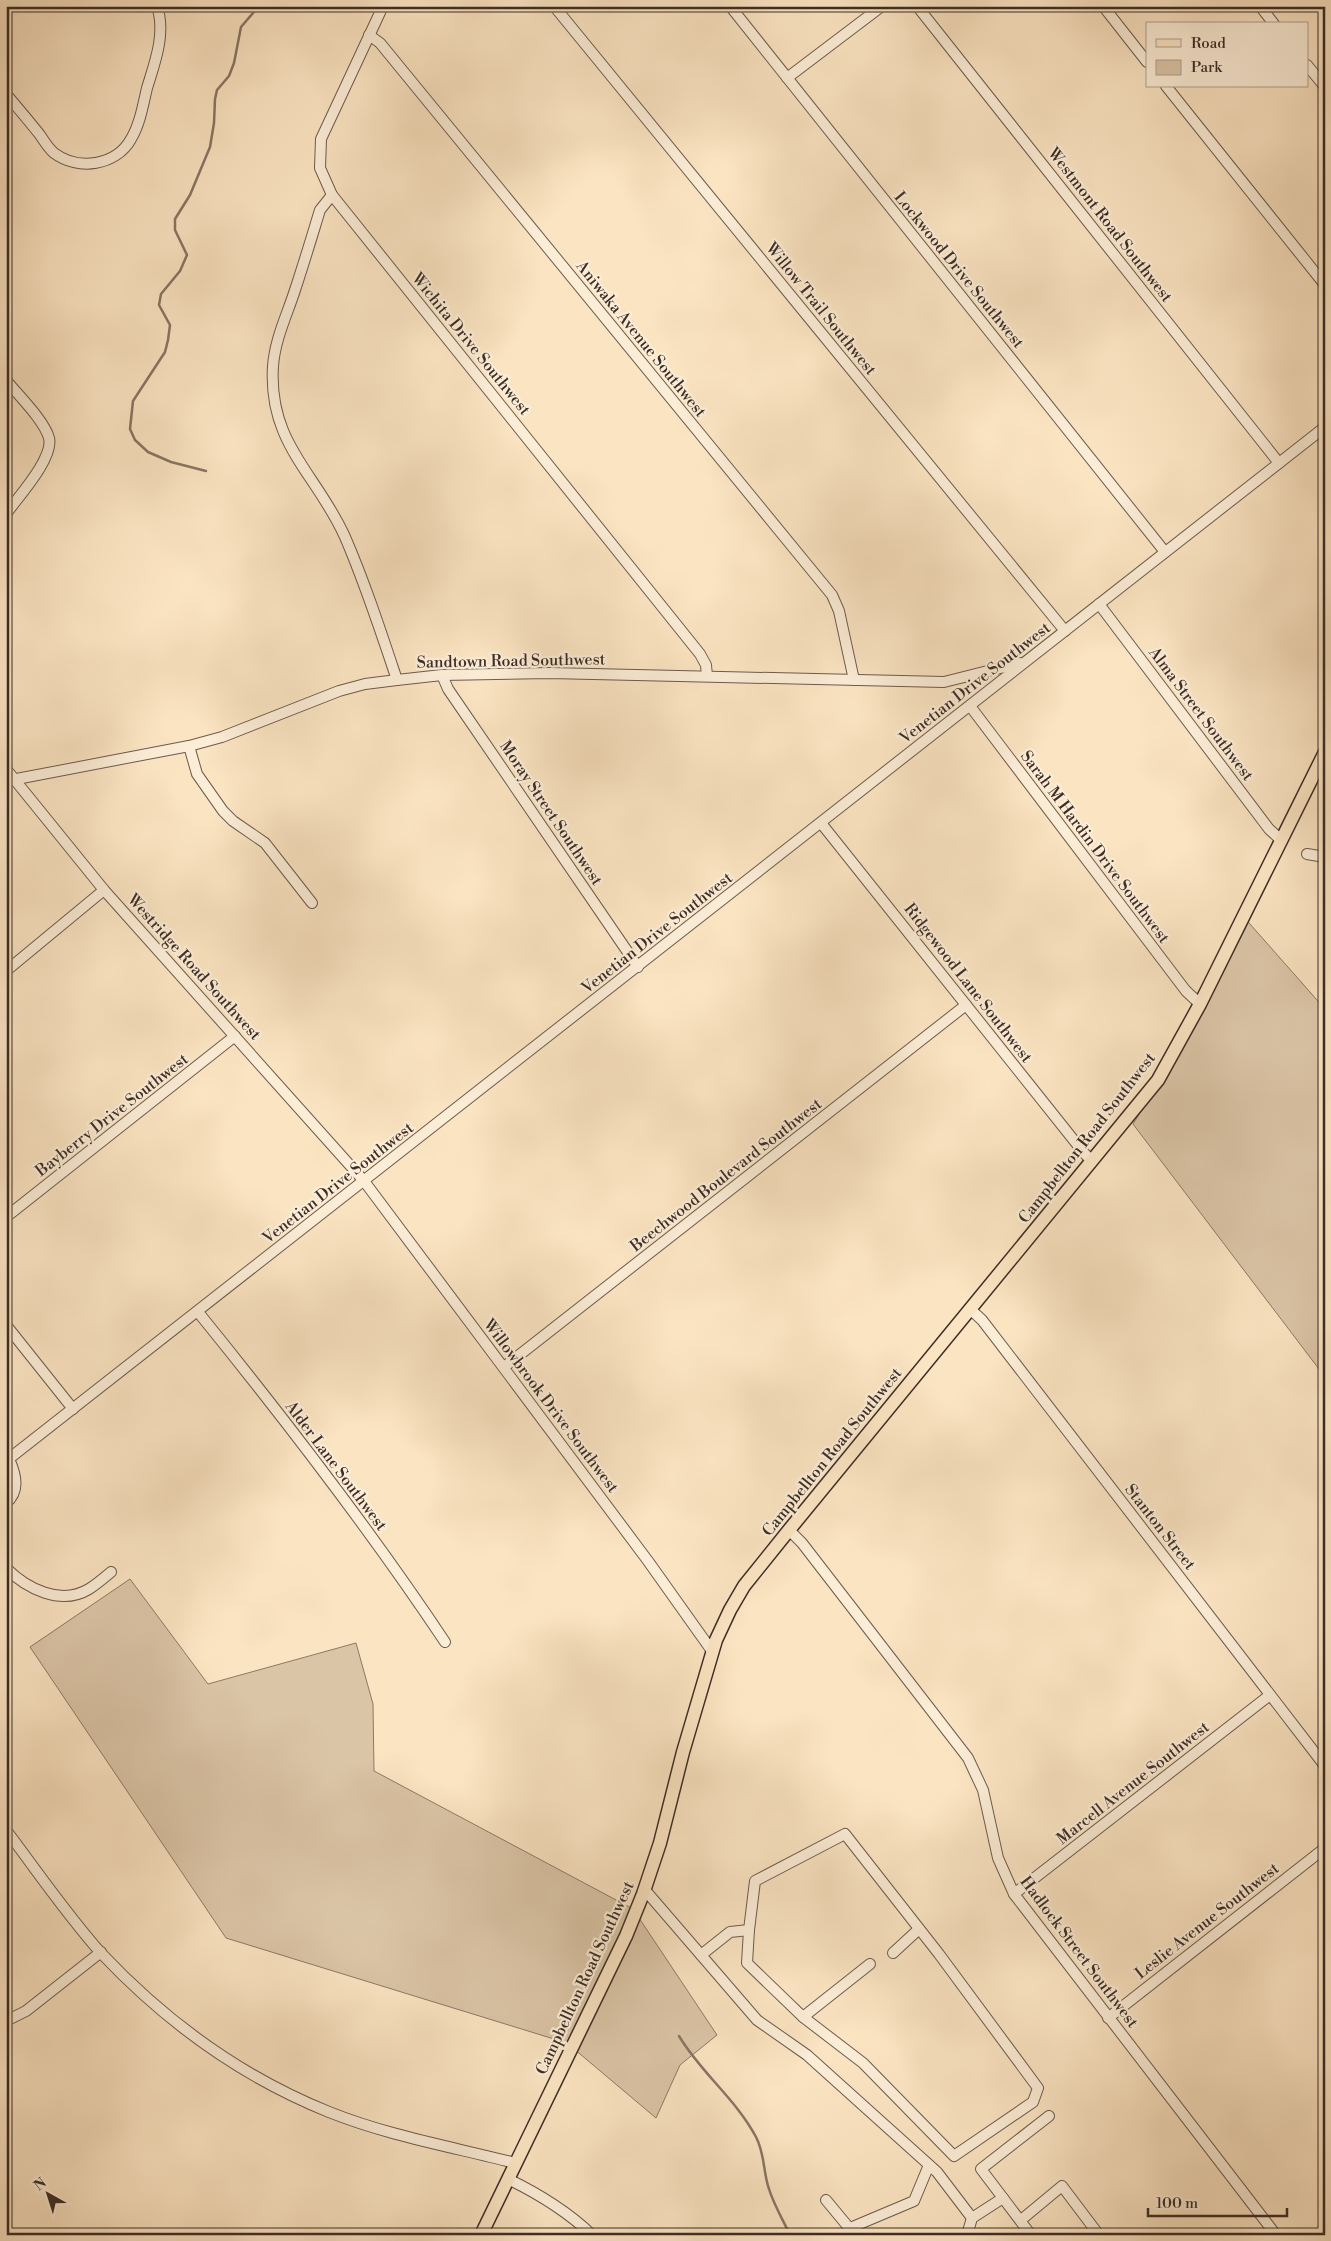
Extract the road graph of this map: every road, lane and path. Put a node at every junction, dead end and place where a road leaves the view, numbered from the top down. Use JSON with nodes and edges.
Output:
{"nodes":[{"id":1,"x":157,"y":6,"type":"edge"},
{"id":2,"x":383,"y":6,"type":"edge"},
{"id":3,"x":554,"y":6,"type":"edge"},
{"id":4,"x":730,"y":6,"type":"edge"},
{"id":5,"x":882,"y":6,"type":"edge"},
{"id":6,"x":917,"y":6,"type":"edge"},
{"id":7,"x":1103,"y":6,"type":"edge"},
{"id":8,"x":1260,"y":6,"type":"edge"},
{"id":9,"x":1272,"y":22,"type":"edge"},
{"id":10,"x":369,"y":35,"type":"junction"},
{"id":11,"x":1146,"y":61,"type":"edge"},
{"id":12,"x":1308,"y":66,"type":"edge"},
{"id":13,"x":787,"y":78,"type":"junction"},
{"id":14,"x":1325,"y":87,"type":"edge"},
{"id":15,"x":1168,"y":88,"type":"edge"},
{"id":16,"x":6,"y":94,"type":"edge"},
{"id":17,"x":332,"y":195,"type":"junction"},
{"id":18,"x":1325,"y":285,"type":"edge"},
{"id":19,"x":6,"y":380,"type":"edge"},
{"id":20,"x":1325,"y":427,"type":"edge"},
{"id":21,"x":1279,"y":463,"type":"junction"},
{"id":22,"x":6,"y":514,"type":"edge"},
{"id":23,"x":1165,"y":552,"type":"junction"},
{"id":24,"x":1099,"y":604,"type":"junction"},
{"id":25,"x":1065,"y":631,"type":"junction"},
{"id":26,"x":1027,"y":661,"type":"junction"},
{"id":27,"x":442,"y":675,"type":"junction"},
{"id":28,"x":707,"y":676,"type":"junction"},
{"id":29,"x":397,"y":680,"type":"junction"},
{"id":30,"x":854,"y":680,"type":"junction"},
{"id":31,"x":970,"y":706,"type":"junction"},
{"id":32,"x":189,"y":746,"type":"junction"},
{"id":33,"x":1325,"y":752,"type":"edge"},
{"id":34,"x":6,"y":769,"type":"edge"},
{"id":35,"x":10,"y":780,"type":"edge"},
{"id":36,"x":821,"y":823,"type":"junction"},
{"id":37,"x":1282,"y":840,"type":"junction"},
{"id":38,"x":1307,"y":854,"type":"dead end"},
{"id":39,"x":1325,"y":857,"type":"edge"},
{"id":40,"x":104,"y":890,"type":"junction"},
{"id":41,"x":312,"y":902,"type":"dead end"},
{"id":42,"x":638,"y":967,"type":"junction"},
{"id":43,"x":6,"y":971,"type":"edge"},
{"id":44,"x":966,"y":1004,"type":"junction"},
{"id":45,"x":1200,"y":1004,"type":"junction"},
{"id":46,"x":235,"y":1036,"type":"junction"},
{"id":47,"x":1092,"y":1161,"type":"junction"},
{"id":48,"x":364,"y":1181,"type":"junction"},
{"id":49,"x":6,"y":1217,"type":"edge"},
{"id":50,"x":970,"y":1309,"type":"junction"},
{"id":51,"x":198,"y":1312,"type":"junction"},
{"id":52,"x":6,"y":1325,"type":"edge"},
{"id":53,"x":504,"y":1367,"type":"junction"},
{"id":54,"x":73,"y":1409,"type":"junction"},
{"id":55,"x":8,"y":1460,"type":"edge"},
{"id":56,"x":6,"y":1503,"type":"edge"},
{"id":57,"x":789,"y":1530,"type":"junction"},
{"id":58,"x":6,"y":1568,"type":"edge"},
{"id":59,"x":111,"y":1572,"type":"dead end"},
{"id":60,"x":445,"y":1642,"type":"dead end"},
{"id":61,"x":712,"y":1651,"type":"junction"},
{"id":62,"x":1270,"y":1695,"type":"junction"},
{"id":63,"x":1325,"y":1766,"type":"edge"},
{"id":64,"x":6,"y":1830,"type":"edge"},
{"id":65,"x":1325,"y":1848,"type":"edge"},
{"id":66,"x":645,"y":1890,"type":"junction"},
{"id":67,"x":1014,"y":1894,"type":"junction"},
{"id":68,"x":920,"y":1929,"type":"junction"},
{"id":69,"x":749,"y":1930,"type":"junction"},
{"id":70,"x":101,"y":1952,"type":"junction"},
{"id":71,"x":893,"y":1953,"type":"dead end"},
{"id":72,"x":701,"y":1955,"type":"junction"},
{"id":73,"x":870,"y":1964,"type":"dead end"},
{"id":74,"x":803,"y":2017,"type":"junction"},
{"id":75,"x":1108,"y":2018,"type":"junction"},
{"id":76,"x":6,"y":2021,"type":"edge"},
{"id":77,"x":1049,"y":2116,"type":"dead end"},
{"id":78,"x":515,"y":2163,"type":"junction"},
{"id":79,"x":929,"y":2165,"type":"junction"},
{"id":80,"x":508,"y":2179,"type":"junction"},
{"id":81,"x":1002,"y":2198,"type":"junction"},
{"id":82,"x":826,"y":2200,"type":"dead end"},
{"id":83,"x":972,"y":2218,"type":"junction"},
{"id":84,"x":1021,"y":2220,"type":"junction"},
{"id":85,"x":852,"y":2231,"type":"edge"},
{"id":86,"x":1273,"y":2231,"type":"dead end"},
{"id":87,"x":481,"y":2235,"type":"edge"},
{"id":88,"x":592,"y":2235,"type":"edge"},
{"id":89,"x":967,"y":2235,"type":"edge"},
{"id":90,"x":1031,"y":2235,"type":"edge"},
{"id":91,"x":1099,"y":2235,"type":"edge"}],
"edges":[{"from":1,"to":16,"type":"street"},
{"from":2,"to":10,"type":"street","name":"Wichita Drive Southwest"},
{"from":3,"to":25,"type":"street","name":"Willow Trail Southwest"},
{"from":4,"to":13,"type":"street","name":"Lockwood Drive Southwest"},
{"from":5,"to":13,"type":"street"},
{"from":6,"to":21,"type":"street","name":"Westmont Road Southwest"},
{"from":7,"to":11,"type":"street"},
{"from":8,"to":9,"type":"street"},
{"from":10,"to":17,"type":"street","name":"Wichita Drive Southwest"},
{"from":10,"to":30,"type":"street","name":"Aniwaka Avenue Southwest"},
{"from":12,"to":14,"type":"street"},
{"from":13,"to":23,"type":"street","name":"Lockwood Drive Southwest"},
{"from":15,"to":18,"type":"street"},
{"from":17,"to":28,"type":"street","name":"Wichita Drive Southwest"},
{"from":17,"to":29,"type":"street"},
{"from":19,"to":22,"type":"street"},
{"from":20,"to":21,"type":"street","name":"Venetian Drive Southwest"},
{"from":21,"to":23,"type":"street","name":"Venetian Drive Southwest"},
{"from":23,"to":24,"type":"street","name":"Venetian Drive Southwest"},
{"from":24,"to":25,"type":"street","name":"Venetian Drive Southwest"},
{"from":24,"to":37,"type":"street","name":"Alma Street Southwest"},
{"from":25,"to":26,"type":"street","name":"Venetian Drive Southwest"},
{"from":26,"to":30,"type":"street","name":"Sandtown Road Southwest"},
{"from":26,"to":31,"type":"street","name":"Venetian Drive Southwest"},
{"from":27,"to":28,"type":"street","name":"Sandtown Road Southwest"},
{"from":27,"to":29,"type":"street","name":"Sandtown Road Southwest"},
{"from":27,"to":42,"type":"street","name":"Moray Street Southwest"},
{"from":28,"to":30,"type":"street","name":"Sandtown Road Southwest"},
{"from":29,"to":32,"type":"street","name":"Sandtown Road Southwest"},
{"from":31,"to":36,"type":"street","name":"Venetian Drive Southwest"},
{"from":31,"to":45,"type":"street","name":"Sarah M Hardin Drive Southwest"},
{"from":32,"to":35,"type":"street","name":"Sandtown Road Southwest"},
{"from":32,"to":41,"type":"street"},
{"from":33,"to":37,"type":"main road","name":"Campbellton Road Southwest"},
{"from":34,"to":35,"type":"street","name":"Westridge Road Southwest"},
{"from":35,"to":40,"type":"street","name":"Westridge Road Southwest"},
{"from":36,"to":42,"type":"street","name":"Venetian Drive Southwest"},
{"from":36,"to":44,"type":"street","name":"Ridgewood Lane Southwest"},
{"from":37,"to":45,"type":"main road","name":"Campbellton Road Southwest"},
{"from":38,"to":39,"type":"street"},
{"from":40,"to":43,"type":"street"},
{"from":40,"to":46,"type":"street","name":"Westridge Road Southwest"},
{"from":42,"to":48,"type":"street","name":"Venetian Drive Southwest"},
{"from":44,"to":47,"type":"street","name":"Ridgewood Lane Southwest"},
{"from":44,"to":53,"type":"street","name":"Beechwood Boulevard Southwest"},
{"from":45,"to":47,"type":"main road","name":"Campbellton Road Southwest"},
{"from":46,"to":48,"type":"street","name":"Westridge Road Southwest"},
{"from":46,"to":49,"type":"street","name":"Bayberry Drive Southwest"},
{"from":47,"to":50,"type":"main road","name":"Campbellton Road Southwest"},
{"from":48,"to":51,"type":"street","name":"Venetian Drive Southwest"},
{"from":48,"to":53,"type":"street","name":"Willowbrook Drive Southwest"},
{"from":50,"to":57,"type":"main road","name":"Campbellton Road Southwest"},
{"from":50,"to":62,"type":"street","name":"Stanton Street"},
{"from":51,"to":54,"type":"street","name":"Venetian Drive Southwest"},
{"from":51,"to":60,"type":"street","name":"Alder Lane Southwest"},
{"from":52,"to":54,"type":"street"},
{"from":53,"to":61,"type":"street","name":"Willowbrook Drive Southwest"},
{"from":54,"to":55,"type":"street","name":"Venetian Drive Southwest"},
{"from":55,"to":56,"type":"street"},
{"from":57,"to":61,"type":"main road","name":"Campbellton Road Southwest"},
{"from":57,"to":67,"type":"street","name":"Hadlock Street Southwest"},
{"from":58,"to":59,"type":"street"},
{"from":61,"to":66,"type":"main road","name":"Campbellton Road Southwest"},
{"from":62,"to":63,"type":"street","name":"Stanton Street"},
{"from":62,"to":67,"type":"street","name":"Marcell Avenue Southwest"},
{"from":64,"to":70,"type":"street"},
{"from":65,"to":75,"type":"street","name":"Leslie Avenue Southwest"},
{"from":66,"to":72,"type":"street"},
{"from":66,"to":78,"type":"main road","name":"Campbellton Road Southwest"},
{"from":67,"to":75,"type":"street","name":"Hadlock Street Southwest"},
{"from":68,"to":69,"type":"street"},
{"from":68,"to":71,"type":"street"},
{"from":68,"to":74,"type":"street"},
{"from":69,"to":72,"type":"street"},
{"from":69,"to":74,"type":"street"},
{"from":70,"to":76,"type":"street"},
{"from":70,"to":78,"type":"street"},
{"from":72,"to":79,"type":"street"},
{"from":73,"to":74,"type":"street"},
{"from":75,"to":86,"type":"street","name":"Hadlock Street Southwest"},
{"from":77,"to":81,"type":"street"},
{"from":78,"to":80,"type":"main road","name":"Campbellton Road Southwest"},
{"from":79,"to":83,"type":"street"},
{"from":79,"to":85,"type":"street"},
{"from":80,"to":87,"type":"main road","name":"Campbellton Road Southwest"},
{"from":80,"to":88,"type":"street"},
{"from":81,"to":83,"type":"street"},
{"from":81,"to":84,"type":"street"},
{"from":82,"to":85,"type":"street"},
{"from":83,"to":89,"type":"street"},
{"from":84,"to":90,"type":"street"},
{"from":84,"to":91,"type":"street"}]}
